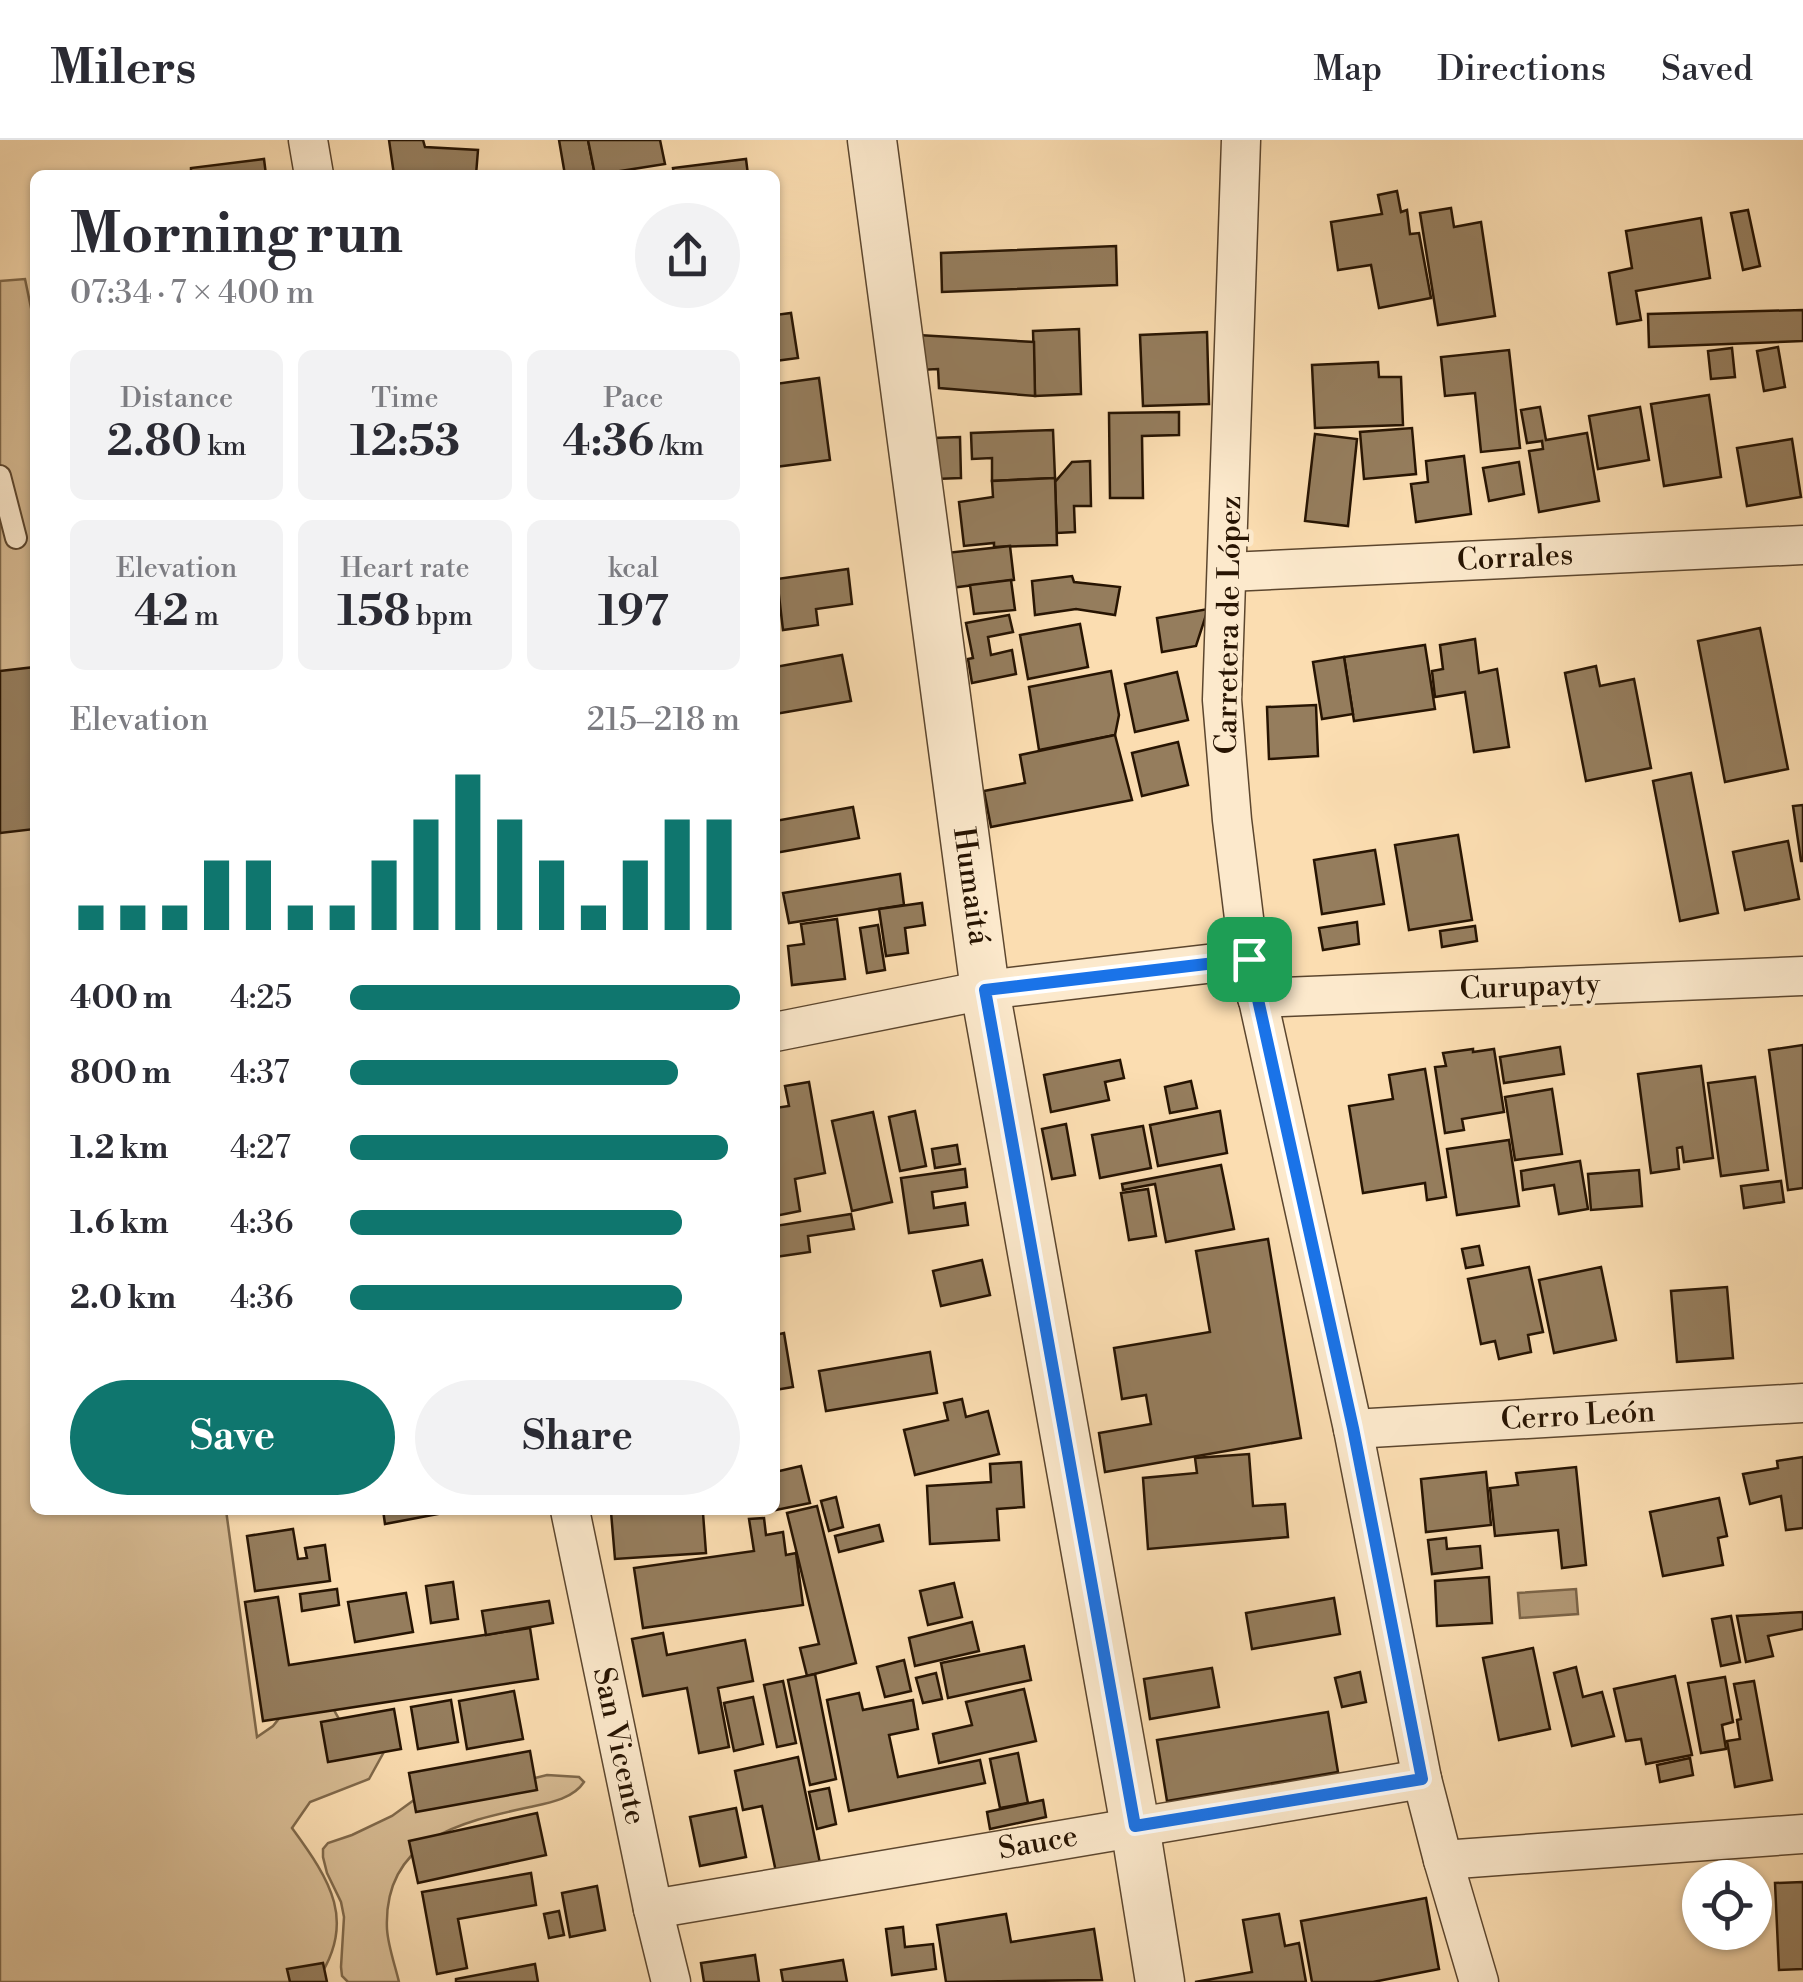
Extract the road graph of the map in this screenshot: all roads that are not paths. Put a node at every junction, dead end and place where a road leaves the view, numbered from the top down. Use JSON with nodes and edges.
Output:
{"nodes":[{"id":1,"x":308,"y":140,"type":"edge"},
{"id":2,"x":872,"y":140,"type":"edge"},
{"id":3,"x":1241,"y":140,"type":"edge"},
{"id":4,"x":313,"y":170,"type":"edge"},
{"id":5,"x":0,"y":476,"type":"edge"},
{"id":6,"x":16,"y":538,"type":"dead end"},
{"id":7,"x":1803,"y":545,"type":"edge"},
{"id":8,"x":1228,"y":572,"type":"junction"},
{"id":9,"x":1249,"y":959,"type":"junction"},
{"id":10,"x":1803,"y":976,"type":"edge"},
{"id":11,"x":985,"y":990,"type":"junction"},
{"id":12,"x":1257,"y":998,"type":"junction"},
{"id":13,"x":780,"y":1031,"type":"edge"},
{"id":14,"x":1803,"y":1403,"type":"edge"},
{"id":15,"x":1353,"y":1428,"type":"junction"},
{"id":16,"x":571,"y":1515,"type":"edge"},
{"id":17,"x":1422,"y":1779,"type":"junction"},
{"id":18,"x":1135,"y":1826,"type":"junction"},
{"id":19,"x":1803,"y":1834,"type":"edge"},
{"id":20,"x":1443,"y":1860,"type":"junction"},
{"id":21,"x":653,"y":1909,"type":"junction"},
{"id":22,"x":671,"y":1982,"type":"edge"},
{"id":23,"x":1160,"y":1982,"type":"edge"},
{"id":24,"x":1479,"y":1982,"type":"edge"}],
"edges":[{"from":1,"to":4,"type":"street"},
{"from":2,"to":11,"type":"street","name":"Humaitá"},
{"from":3,"to":8,"type":"street","name":"Carretera de López"},
{"from":5,"to":6,"type":"lane"},
{"from":7,"to":8,"type":"street","name":"Corrales"},
{"from":8,"to":9,"type":"street","name":"Carretera de López"},
{"from":9,"to":11,"type":"street"},
{"from":9,"to":12,"type":"street","name":"Carretera de López"},
{"from":10,"to":12,"type":"street","name":"Curupayty"},
{"from":11,"to":13,"type":"street"},
{"from":11,"to":18,"type":"street","name":"Humaitá"},
{"from":12,"to":15,"type":"street","name":"Carretera de López"},
{"from":14,"to":15,"type":"street","name":"Cerro León"},
{"from":15,"to":17,"type":"street","name":"Carretera de López"},
{"from":16,"to":21,"type":"street","name":"San Vicente"},
{"from":17,"to":18,"type":"street","name":"Sauce"},
{"from":17,"to":20,"type":"street","name":"Carretera de López"},
{"from":18,"to":21,"type":"street","name":"Sauce"},
{"from":18,"to":23,"type":"street","name":"Humaitá"},
{"from":19,"to":20,"type":"street"},
{"from":20,"to":24,"type":"street","name":"Carretera de López"},
{"from":21,"to":22,"type":"street","name":"San Vicente"}]}
